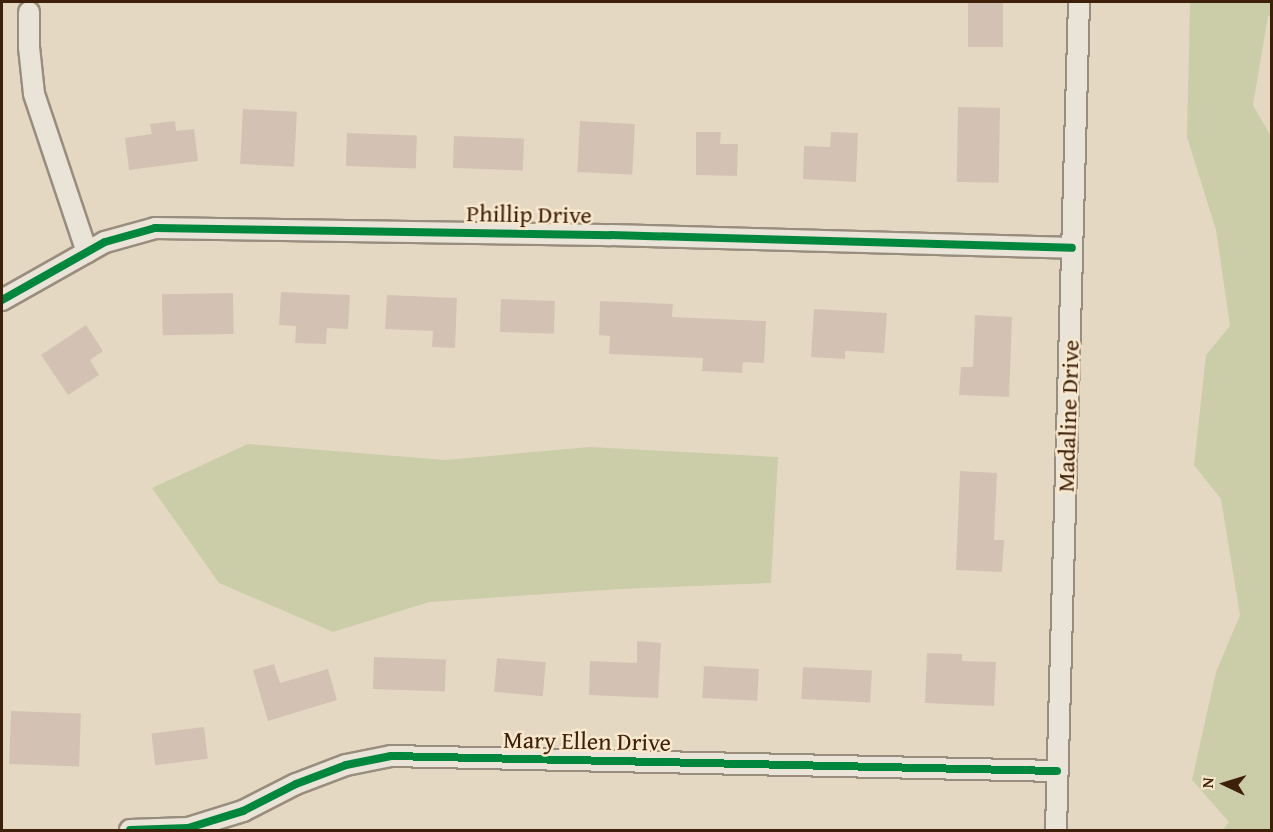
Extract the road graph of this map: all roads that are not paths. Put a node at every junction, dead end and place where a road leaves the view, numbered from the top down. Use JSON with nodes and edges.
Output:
{"nodes":[{"id":1,"x":1080,"y":2,"type":"edge"},
{"id":2,"x":29,"y":12,"type":"dead end"},
{"id":3,"x":1072,"y":248,"type":"junction"},
{"id":4,"x":87,"y":252,"type":"junction"},
{"id":5,"x":2,"y":300,"type":"edge"},
{"id":6,"x":1058,"y":771,"type":"junction"},
{"id":7,"x":130,"y":831,"type":"edge"},
{"id":8,"x":1056,"y":831,"type":"edge"}],
"edges":[{"from":1,"to":3,"type":"street","name":"Madaline Drive"},
{"from":2,"to":4,"type":"street"},
{"from":3,"to":4,"type":"street","name":"Phillip Drive"},
{"from":3,"to":6,"type":"street","name":"Madaline Drive"},
{"from":4,"to":5,"type":"street","name":"Phillip Drive"},
{"from":6,"to":7,"type":"street","name":"Mary Ellen Drive"},
{"from":6,"to":8,"type":"street","name":"Madaline Drive"}]}
